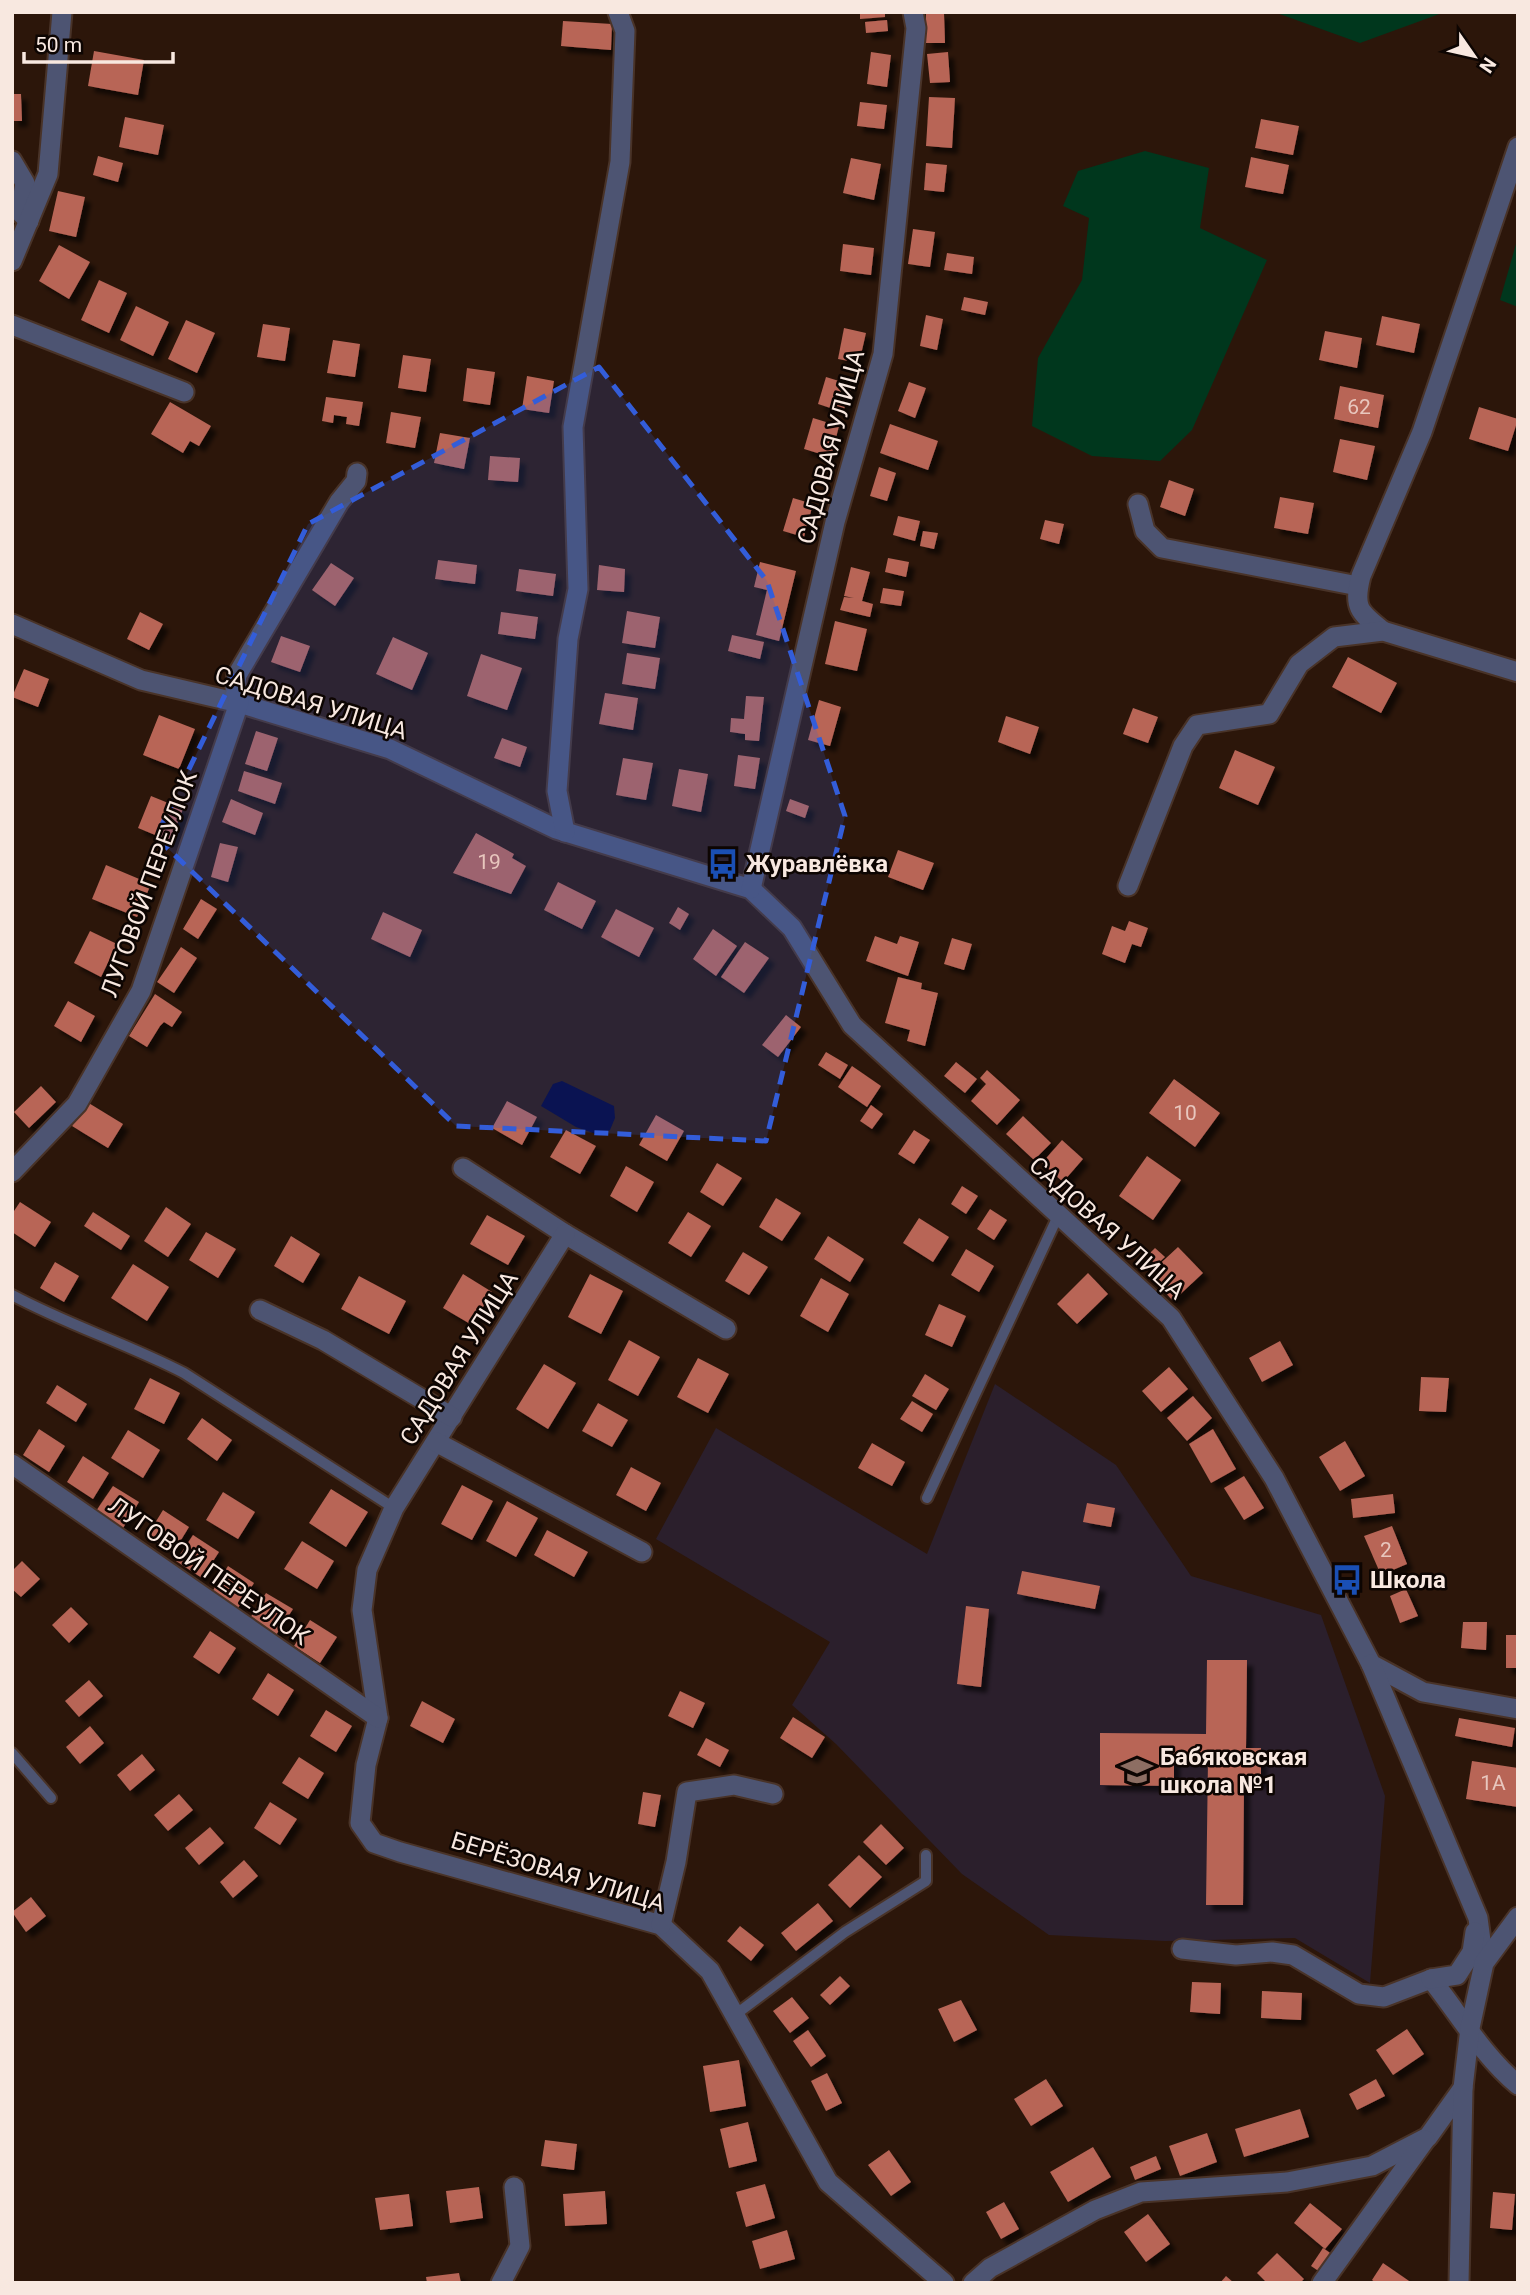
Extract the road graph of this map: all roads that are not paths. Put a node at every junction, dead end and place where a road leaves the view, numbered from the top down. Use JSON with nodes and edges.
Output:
{"nodes":[{"id":1,"x":62,"y":12,"type":"edge"},
{"id":2,"x":618,"y":12,"type":"edge"},
{"id":3,"x":913,"y":12,"type":"edge"},
{"id":4,"x":1518,"y":147,"type":"edge"},
{"id":5,"x":12,"y":161,"type":"edge"},
{"id":6,"x":29,"y":222,"type":"junction"},
{"id":7,"x":12,"y":261,"type":"edge"},
{"id":8,"x":12,"y":325,"type":"edge"},
{"id":9,"x":184,"y":392,"type":"dead end"},
{"id":10,"x":357,"y":473,"type":"dead end"},
{"id":11,"x":1138,"y":504,"type":"dead end"},
{"id":12,"x":1358,"y":586,"type":"junction"},
{"id":13,"x":12,"y":624,"type":"edge"},
{"id":14,"x":1383,"y":631,"type":"junction"},
{"id":15,"x":1518,"y":672,"type":"edge"},
{"id":16,"x":239,"y":703,"type":"junction"},
{"id":17,"x":565,"y":832,"type":"junction"},
{"id":18,"x":1128,"y":886,"type":"dead end"},
{"id":19,"x":751,"y":888,"type":"junction"},
{"id":20,"x":463,"y":1168,"type":"dead end"},
{"id":21,"x":12,"y":1172,"type":"edge"},
{"id":22,"x":1058,"y":1216,"type":"junction"},
{"id":23,"x":565,"y":1234,"type":"junction"},
{"id":24,"x":12,"y":1295,"type":"edge"},
{"id":25,"x":260,"y":1310,"type":"dead end"},
{"id":26,"x":726,"y":1329,"type":"dead end"},
{"id":27,"x":452,"y":1417,"type":"junction"},
{"id":28,"x":436,"y":1442,"type":"junction"},
{"id":29,"x":12,"y":1465,"type":"edge"},
{"id":30,"x":927,"y":1498,"type":"dead end"},
{"id":31,"x":394,"y":1508,"type":"junction"},
{"id":32,"x":642,"y":1552,"type":"dead end"},
{"id":33,"x":1371,"y":1664,"type":"junction"},
{"id":34,"x":1518,"y":1709,"type":"edge"},
{"id":35,"x":378,"y":1718,"type":"junction"},
{"id":36,"x":12,"y":1754,"type":"edge"},
{"id":37,"x":773,"y":1794,"type":"dead end"},
{"id":38,"x":51,"y":1798,"type":"dead end"},
{"id":39,"x":926,"y":1855,"type":"dead end"},
{"id":40,"x":1478,"y":1917,"type":"junction"},
{"id":41,"x":1518,"y":1917,"type":"edge"},
{"id":42,"x":661,"y":1925,"type":"junction"},
{"id":43,"x":1182,"y":1949,"type":"dead end"},
{"id":44,"x":1484,"y":1963,"type":"junction"},
{"id":45,"x":1431,"y":1979,"type":"junction"},
{"id":46,"x":735,"y":2015,"type":"junction"},
{"id":47,"x":1471,"y":2028,"type":"junction"},
{"id":48,"x":1518,"y":2085,"type":"edge"},
{"id":49,"x":1463,"y":2088,"type":"junction"},
{"id":50,"x":1427,"y":2137,"type":"junction"},
{"id":51,"x":514,"y":2187,"type":"dead end"},
{"id":52,"x":501,"y":2283,"type":"edge"},
{"id":53,"x":944,"y":2283,"type":"edge"},
{"id":54,"x":973,"y":2283,"type":"edge"},
{"id":55,"x":1322,"y":2283,"type":"edge"},
{"id":56,"x":1459,"y":2283,"type":"edge"}],
"edges":[{"from":1,"to":6,"type":"street"},
{"from":2,"to":17,"type":"street"},
{"from":3,"to":19,"type":"street","name":"САДОВАЯ УЛИЦА"},
{"from":4,"to":12,"type":"street"},
{"from":5,"to":6,"type":"street"},
{"from":6,"to":7,"type":"street"},
{"from":8,"to":9,"type":"street"},
{"from":10,"to":16,"type":"street","name":"ЛУГОВОЙ ПЕРЕУЛОК"},
{"from":11,"to":12,"type":"street"},
{"from":12,"to":14,"type":"street"},
{"from":13,"to":16,"type":"street","name":"САДОВАЯ УЛИЦА"},
{"from":14,"to":15,"type":"street"},
{"from":14,"to":18,"type":"street"},
{"from":16,"to":17,"type":"street","name":"САДОВАЯ УЛИЦА"},
{"from":16,"to":21,"type":"street","name":"ЛУГОВОЙ ПЕРЕУЛОК"},
{"from":17,"to":19,"type":"street","name":"САДОВАЯ УЛИЦА"},
{"from":19,"to":22,"type":"street","name":"САДОВАЯ УЛИЦА"},
{"from":20,"to":23,"type":"street"},
{"from":22,"to":30,"type":"lane"},
{"from":22,"to":33,"type":"street","name":"САДОВАЯ УЛИЦА"},
{"from":23,"to":26,"type":"street"},
{"from":23,"to":27,"type":"street","name":"САДОВАЯ УЛИЦА"},
{"from":24,"to":31,"type":"lane"},
{"from":25,"to":27,"type":"street"},
{"from":27,"to":28,"type":"street","name":"САДОВАЯ УЛИЦА"},
{"from":28,"to":31,"type":"street","name":"САДОВАЯ УЛИЦА"},
{"from":28,"to":32,"type":"street"},
{"from":29,"to":35,"type":"street","name":"ЛУГОВОЙ ПЕРЕУЛОК"},
{"from":31,"to":35,"type":"street","name":"БЕРЁЗОВАЯ УЛИЦА"},
{"from":33,"to":34,"type":"street"},
{"from":33,"to":40,"type":"street","name":"САДОВАЯ УЛИЦА"},
{"from":35,"to":42,"type":"street","name":"БЕРЁЗОВАЯ УЛИЦА"},
{"from":36,"to":38,"type":"lane"},
{"from":37,"to":42,"type":"street"},
{"from":39,"to":46,"type":"lane"},
{"from":40,"to":44,"type":"street","name":"САДОВАЯ УЛИЦА"},
{"from":40,"to":45,"type":"street"},
{"from":41,"to":44,"type":"street"},
{"from":42,"to":46,"type":"street","name":"БЕРЁЗОВАЯ УЛИЦА"},
{"from":43,"to":45,"type":"street"},
{"from":44,"to":47,"type":"street"},
{"from":45,"to":47,"type":"street"},
{"from":46,"to":53,"type":"street","name":"БЕРЁЗОВАЯ УЛИЦА"},
{"from":47,"to":48,"type":"street"},
{"from":47,"to":49,"type":"street"},
{"from":49,"to":50,"type":"street"},
{"from":49,"to":56,"type":"street"},
{"from":50,"to":54,"type":"street"},
{"from":50,"to":55,"type":"street"},
{"from":51,"to":52,"type":"street"}]}
